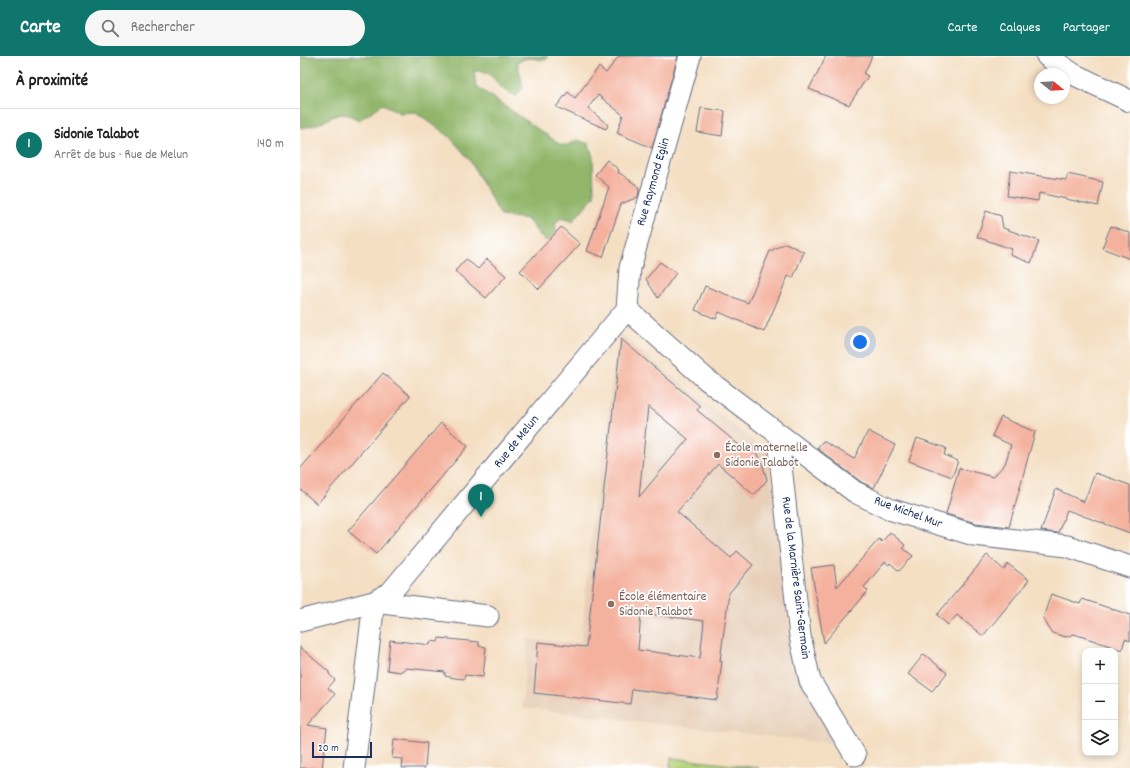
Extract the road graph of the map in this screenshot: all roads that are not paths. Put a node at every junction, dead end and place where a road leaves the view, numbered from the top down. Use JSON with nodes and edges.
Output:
{"nodes":[{"id":1,"x":690,"y":56,"type":"edge"},
{"id":2,"x":1047,"y":56,"type":"edge"},
{"id":3,"x":1130,"y":101,"type":"edge"},
{"id":4,"x":627,"y":309,"type":"junction"},
{"id":5,"x":782,"y":437,"type":"junction"},
{"id":6,"x":1130,"y":567,"type":"edge"},
{"id":7,"x":374,"y":602,"type":"junction"},
{"id":8,"x":488,"y":616,"type":"dead end"},
{"id":9,"x":300,"y":621,"type":"edge"},
{"id":10,"x":855,"y":755,"type":"dead end"},
{"id":11,"x":354,"y":768,"type":"edge"}],
"edges":[{"from":1,"to":4,"type":"street","name":"Rue Raymond Eglin"},
{"from":2,"to":3,"type":"street"},
{"from":4,"to":5,"type":"street","name":"Rue Michel Mur"},
{"from":4,"to":7,"type":"street","name":"Rue de Melun"},
{"from":5,"to":6,"type":"street","name":"Rue Michel Mur"},
{"from":5,"to":10,"type":"street","name":"Rue de la Marnière Saint-Germain"},
{"from":7,"to":8,"type":"street"},
{"from":7,"to":9,"type":"street","name":"Rue de Melun"},
{"from":7,"to":11,"type":"street"}]}
